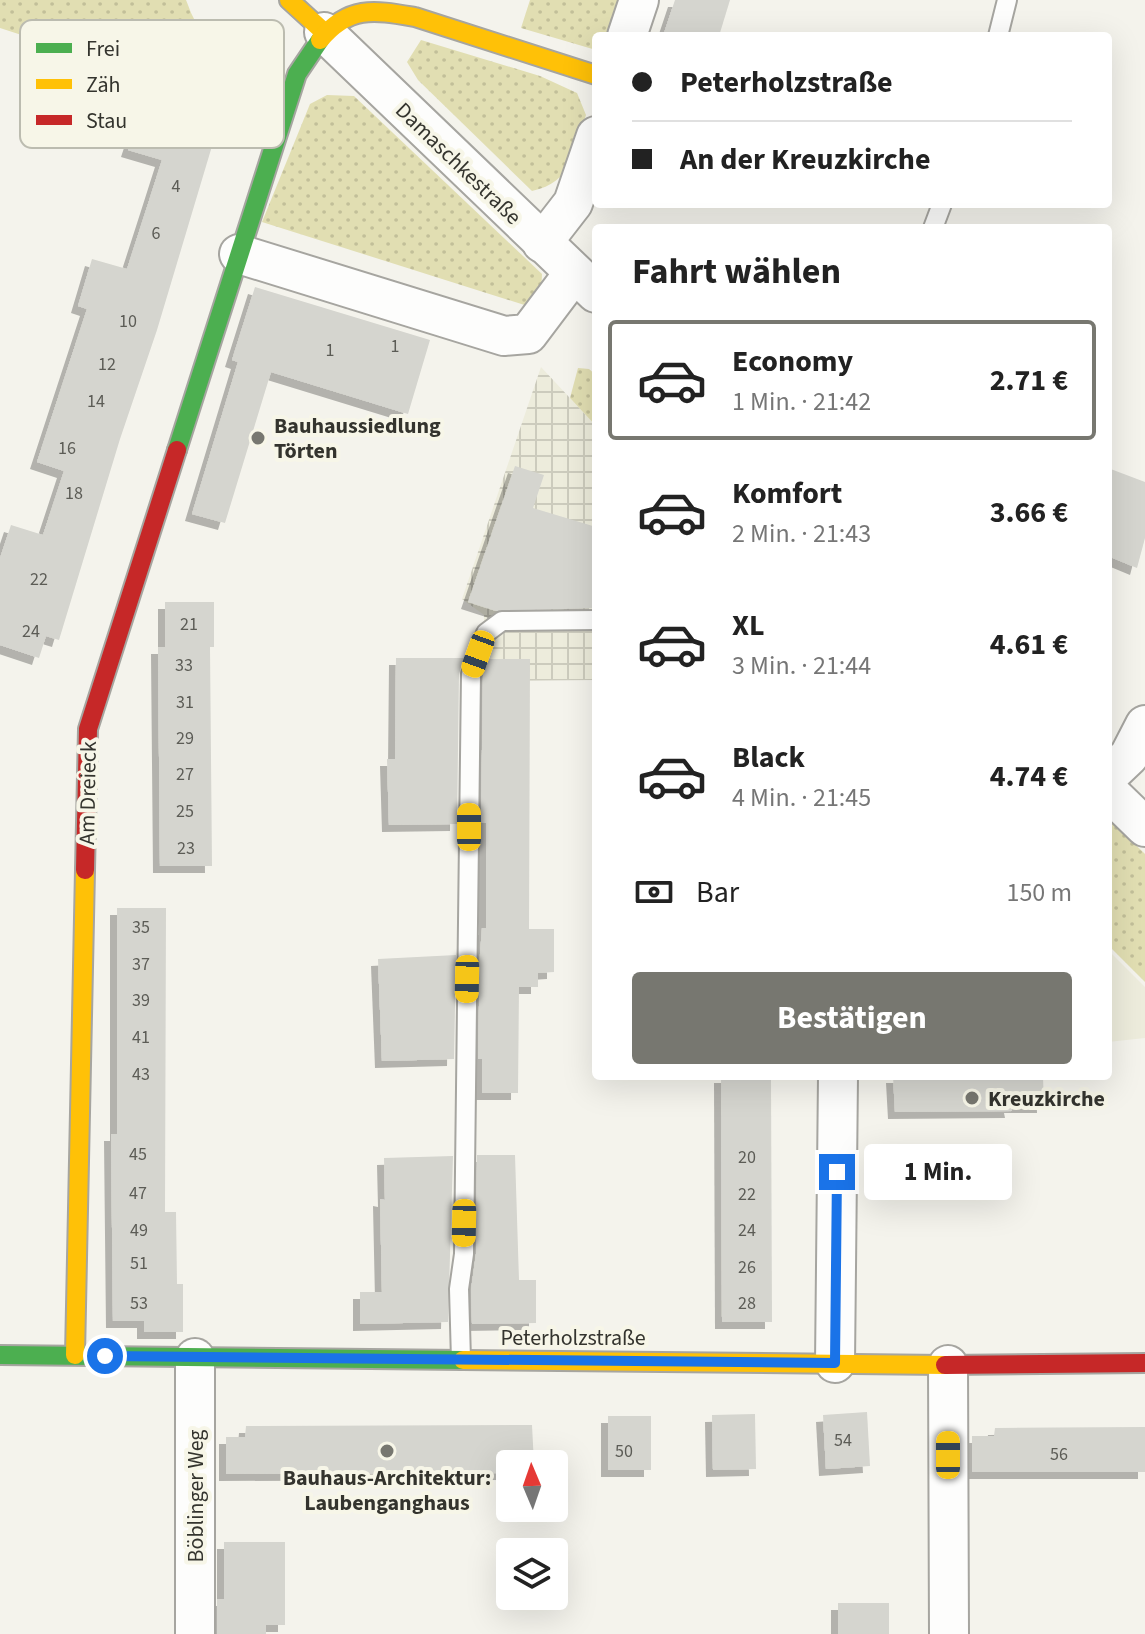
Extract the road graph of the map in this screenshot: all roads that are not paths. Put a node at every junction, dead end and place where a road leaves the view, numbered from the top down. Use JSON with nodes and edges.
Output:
{"nodes":[{"id":1,"x":289,"y":0,"type":"edge"},
{"id":2,"x":639,"y":0,"type":"edge"},
{"id":3,"x":1007,"y":0,"type":"edge"},
{"id":4,"x":324,"y":32,"type":"junction"},
{"id":5,"x":628,"y":32,"type":"edge"},
{"id":6,"x":999,"y":32,"type":"edge"},
{"id":7,"x":592,"y":74,"type":"edge"},
{"id":8,"x":284,"y":114,"type":"edge"},
{"id":9,"x":273,"y":148,"type":"edge"},
{"id":10,"x":592,"y":148,"type":"edge"},
{"id":11,"x":542,"y":243,"type":"junction"},
{"id":12,"x":239,"y":254,"type":"junction"},
{"id":13,"x":585,"y":283,"type":"edge"},
{"id":14,"x":592,"y":620,"type":"edge"},
{"id":15,"x":1145,"y":725,"type":"edge"},
{"id":16,"x":1112,"y":772,"type":"edge"},
{"id":17,"x":1112,"y":795,"type":"edge"},
{"id":18,"x":1145,"y":827,"type":"edge"},
{"id":19,"x":838,"y":1080,"type":"edge"},
{"id":20,"x":0,"y":1355,"type":"edge"},
{"id":21,"x":75,"y":1355,"type":"junction"},
{"id":22,"x":195,"y":1358,"type":"junction"},
{"id":23,"x":461,"y":1360,"type":"junction"},
{"id":24,"x":835,"y":1363,"type":"junction"},
{"id":25,"x":1145,"y":1363,"type":"edge"},
{"id":26,"x":948,"y":1365,"type":"junction"},
{"id":27,"x":195,"y":1634,"type":"edge"},
{"id":28,"x":949,"y":1634,"type":"edge"}],
"edges":[{"from":1,"to":4,"type":"street","name":"Damaschkestraße"},
{"from":2,"to":5,"type":"street"},
{"from":3,"to":6,"type":"lane"},
{"from":4,"to":7,"type":"street"},
{"from":4,"to":8,"type":"street","name":"Am Dreieck"},
{"from":4,"to":11,"type":"street","name":"Damaschkestraße"},
{"from":9,"to":12,"type":"street","name":"Am Dreieck"},
{"from":10,"to":11,"type":"street"},
{"from":11,"to":13,"type":"street","name":"Damaschkestraße"},
{"from":12,"to":13,"type":"street"},
{"from":12,"to":21,"type":"street","name":"Am Dreieck"},
{"from":14,"to":23,"type":"lane"},
{"from":15,"to":16,"type":"street"},
{"from":17,"to":18,"type":"street"},
{"from":19,"to":24,"type":"street"},
{"from":20,"to":21,"type":"street","name":"Peterholzstraße"},
{"from":21,"to":22,"type":"street","name":"Peterholzstraße"},
{"from":22,"to":23,"type":"street","name":"Peterholzstraße"},
{"from":22,"to":27,"type":"street","name":"Böblinger Weg"},
{"from":23,"to":24,"type":"street","name":"Peterholzstraße"},
{"from":24,"to":26,"type":"street","name":"Peterholzstraße"},
{"from":25,"to":26,"type":"street","name":"Peterholzstraße"},
{"from":26,"to":28,"type":"street"}]}
